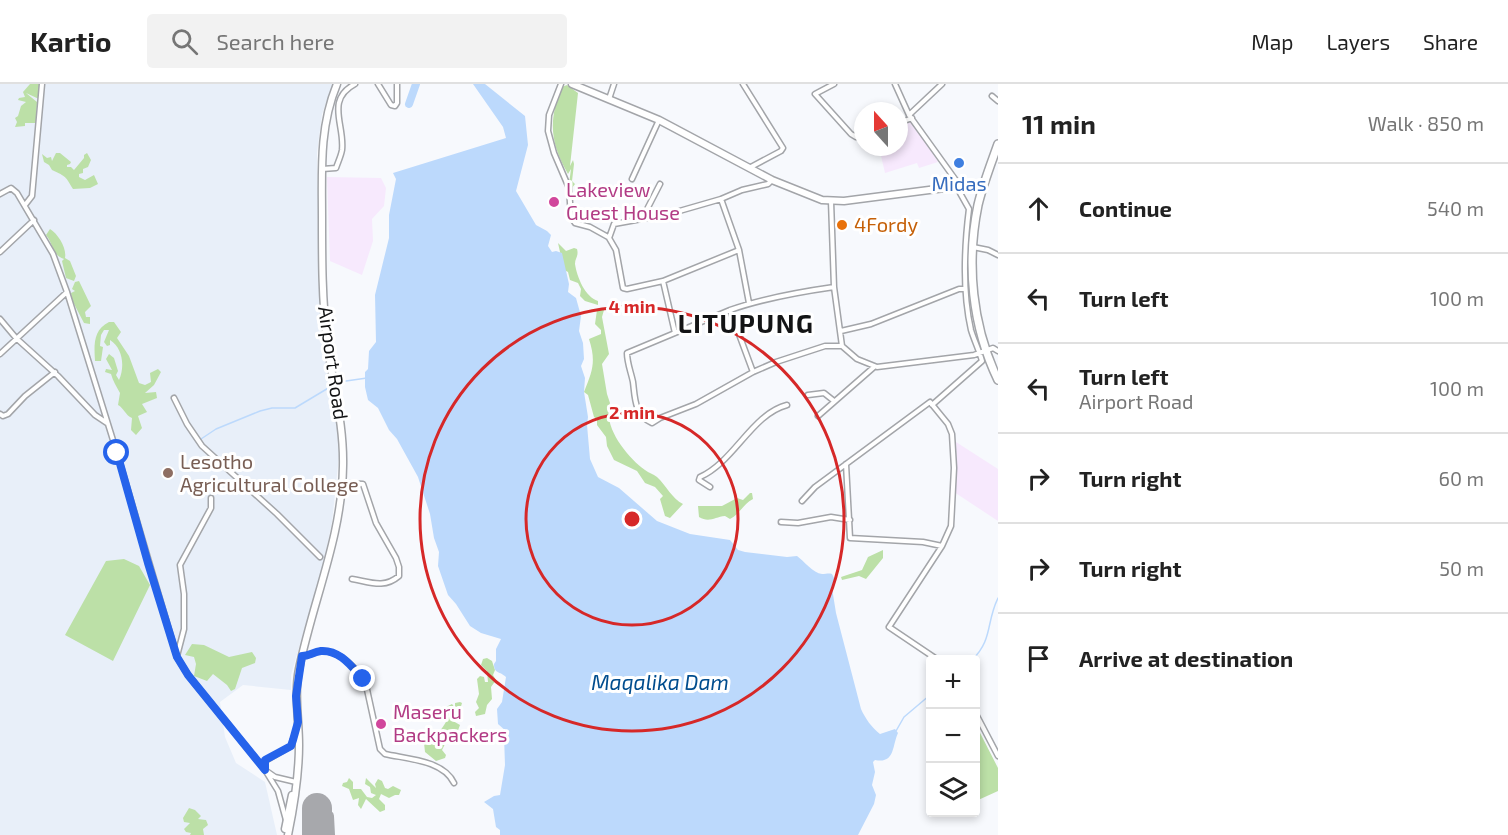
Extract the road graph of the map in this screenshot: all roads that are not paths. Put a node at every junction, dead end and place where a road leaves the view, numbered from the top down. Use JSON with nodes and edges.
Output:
{"nodes":[{"id":1,"x":42,"y":84,"type":"edge"},
{"id":2,"x":337,"y":84,"type":"edge"},
{"id":3,"x":355,"y":84,"type":"edge"},
{"id":4,"x":378,"y":84,"type":"edge"},
{"id":5,"x":397,"y":84,"type":"edge"},
{"id":6,"x":561,"y":84,"type":"edge"},
{"id":7,"x":572,"y":84,"type":"edge"},
{"id":8,"x":614,"y":84,"type":"edge"},
{"id":9,"x":743,"y":84,"type":"edge"},
{"id":10,"x":834,"y":84,"type":"edge"},
{"id":11,"x":895,"y":84,"type":"edge"},
{"id":12,"x":942,"y":84,"type":"edge"},
{"id":13,"x":992,"y":96,"type":"dead end"},
{"id":14,"x":609,"y":99,"type":"junction"},
{"id":15,"x":998,"y":100,"type":"edge"},
{"id":16,"x":911,"y":117,"type":"junction"},
{"id":17,"x":908,"y":118,"type":"edge"},
{"id":18,"x":659,"y":120,"type":"junction"},
{"id":19,"x":854,"y":136,"type":"edge"},
{"id":20,"x":998,"y":144,"type":"edge"},
{"id":21,"x":322,"y":169,"type":"junction"},
{"id":22,"x":749,"y":169,"type":"junction"},
{"id":23,"x":633,"y":179,"type":"dead end"},
{"id":24,"x":772,"y":180,"type":"junction"},
{"id":25,"x":660,"y":184,"type":"dead end"},
{"id":26,"x":960,"y":186,"type":"junction"},
{"id":27,"x":983,"y":189,"type":"junction"},
{"id":28,"x":0,"y":194,"type":"edge"},
{"id":29,"x":721,"y":200,"type":"junction"},
{"id":30,"x":831,"y":201,"type":"junction"},
{"id":31,"x":25,"y":206,"type":"junction"},
{"id":32,"x":642,"y":219,"type":"junction"},
{"id":33,"x":34,"y":220,"type":"junction"},
{"id":34,"x":609,"y":238,"type":"junction"},
{"id":35,"x":972,"y":247,"type":"junction"},
{"id":36,"x":739,"y":250,"type":"junction"},
{"id":37,"x":0,"y":252,"type":"edge"},
{"id":38,"x":998,"y":255,"type":"edge"},
{"id":39,"x":663,"y":281,"type":"junction"},
{"id":40,"x":834,"y":287,"type":"junction"},
{"id":41,"x":965,"y":289,"type":"junction"},
{"id":42,"x":67,"y":292,"type":"junction"},
{"id":43,"x":749,"y":303,"type":"junction"},
{"id":44,"x":730,"y":310,"type":"junction"},
{"id":45,"x":0,"y":319,"type":"edge"},
{"id":46,"x":841,"y":331,"type":"junction"},
{"id":47,"x":675,"y":333,"type":"junction"},
{"id":48,"x":16,"y":338,"type":"junction"},
{"id":49,"x":842,"y":346,"type":"junction"},
{"id":50,"x":998,"y":351,"type":"edge"},
{"id":51,"x":982,"y":352,"type":"junction"},
{"id":52,"x":0,"y":354,"type":"edge"},
{"id":53,"x":874,"y":367,"type":"junction"},
{"id":54,"x":55,"y":372,"type":"junction"},
{"id":55,"x":753,"y":372,"type":"junction"},
{"id":56,"x":998,"y":380,"type":"edge"},
{"id":57,"x":808,"y":395,"type":"dead end"},
{"id":58,"x":174,"y":398,"type":"dead end"},
{"id":59,"x":834,"y":401,"type":"junction"},
{"id":60,"x":788,"y":405,"type":"dead end"},
{"id":61,"x":932,"y":405,"type":"junction"},
{"id":62,"x":0,"y":414,"type":"edge"},
{"id":63,"x":818,"y":416,"type":"dead end"},
{"id":64,"x":108,"y":424,"type":"junction"},
{"id":65,"x":846,"y":464,"type":"junction"},
{"id":66,"x":343,"y":483,"type":"junction"},
{"id":67,"x":710,"y":487,"type":"dead end"},
{"id":68,"x":211,"y":498,"type":"dead end"},
{"id":69,"x":802,"y":501,"type":"dead end"},
{"id":70,"x":850,"y":520,"type":"junction"},
{"id":71,"x":781,"y":522,"type":"dead end"},
{"id":72,"x":942,"y":546,"type":"junction"},
{"id":73,"x":320,"y":557,"type":"dead end"},
{"id":74,"x":352,"y":579,"type":"dead end"},
{"id":75,"x":931,"y":655,"type":"edge"},
{"id":76,"x":302,"y":656,"type":"junction"},
{"id":77,"x":177,"y":657,"type":"junction"},
{"id":78,"x":298,"y":722,"type":"junction"},
{"id":79,"x":980,"y":723,"type":"edge"},
{"id":80,"x":998,"y":756,"type":"edge"},
{"id":81,"x":265,"y":770,"type":"junction"},
{"id":82,"x":296,"y":782,"type":"junction"},
{"id":83,"x":454,"y":783,"type":"dead end"},
{"id":84,"x":286,"y":820,"type":"junction"},
{"id":85,"x":286,"y":835,"type":"edge"}],
"edges":[{"from":1,"to":31,"type":"street"},
{"from":2,"to":21,"type":"main road","name":"Airport Road"},
{"from":3,"to":21,"type":"street"},
{"from":4,"to":5,"type":"street"},
{"from":6,"to":34,"type":"street"},
{"from":7,"to":14,"type":"main road"},
{"from":8,"to":14,"type":"street"},
{"from":9,"to":22,"type":"street"},
{"from":10,"to":19,"type":"street"},
{"from":11,"to":16,"type":"street"},
{"from":12,"to":16,"type":"street"},
{"from":13,"to":15,"type":"street"},
{"from":14,"to":18,"type":"main road"},
{"from":16,"to":17,"type":"street"},
{"from":16,"to":26,"type":"street"},
{"from":18,"to":22,"type":"main road"},
{"from":18,"to":23,"type":"street"},
{"from":20,"to":27,"type":"main road"},
{"from":21,"to":66,"type":"main road","name":"Airport Road"},
{"from":22,"to":24,"type":"main road"},
{"from":24,"to":29,"type":"street"},
{"from":24,"to":30,"type":"main road"},
{"from":25,"to":32,"type":"street"},
{"from":26,"to":27,"type":"main road"},
{"from":26,"to":30,"type":"main road"},
{"from":26,"to":41,"type":"street"},
{"from":27,"to":35,"type":"main road"},
{"from":28,"to":31,"type":"street"},
{"from":29,"to":32,"type":"street"},
{"from":29,"to":36,"type":"street"},
{"from":30,"to":40,"type":"street"},
{"from":31,"to":33,"type":"street"},
{"from":32,"to":34,"type":"street"},
{"from":33,"to":37,"type":"street"},
{"from":33,"to":42,"type":"street"},
{"from":34,"to":39,"type":"street"},
{"from":35,"to":38,"type":"street"},
{"from":35,"to":51,"type":"main road"},
{"from":36,"to":39,"type":"street"},
{"from":36,"to":43,"type":"street"},
{"from":39,"to":47,"type":"street"},
{"from":40,"to":43,"type":"street"},
{"from":40,"to":46,"type":"street"},
{"from":41,"to":46,"type":"street"},
{"from":41,"to":51,"type":"street"},
{"from":42,"to":48,"type":"street"},
{"from":42,"to":64,"type":"street"},
{"from":43,"to":44,"type":"street"},
{"from":44,"to":47,"type":"street"},
{"from":44,"to":55,"type":"street"},
{"from":45,"to":48,"type":"street"},
{"from":46,"to":49,"type":"street"},
{"from":47,"to":55,"type":"street"},
{"from":48,"to":52,"type":"street"},
{"from":48,"to":54,"type":"street"},
{"from":49,"to":53,"type":"street"},
{"from":49,"to":55,"type":"street"},
{"from":50,"to":51,"type":"street"},
{"from":51,"to":53,"type":"street"},
{"from":51,"to":56,"type":"main road"},
{"from":51,"to":61,"type":"street"},
{"from":53,"to":59,"type":"street"},
{"from":54,"to":62,"type":"street"},
{"from":54,"to":64,"type":"street"},
{"from":57,"to":59,"type":"street"},
{"from":58,"to":73,"type":"street"},
{"from":59,"to":63,"type":"street"},
{"from":60,"to":67,"type":"street"},
{"from":61,"to":65,"type":"street"},
{"from":61,"to":72,"type":"street"},
{"from":64,"to":77,"type":"street"},
{"from":65,"to":69,"type":"street"},
{"from":65,"to":70,"type":"street"},
{"from":66,"to":74,"type":"street"},
{"from":66,"to":76,"type":"main road","name":"Airport Road"},
{"from":68,"to":77,"type":"street"},
{"from":70,"to":71,"type":"street"},
{"from":70,"to":72,"type":"street"},
{"from":72,"to":75,"type":"street"},
{"from":76,"to":78,"type":"main road","name":"Airport Road"},
{"from":76,"to":83,"type":"street"},
{"from":77,"to":81,"type":"street"},
{"from":78,"to":81,"type":"street"},
{"from":78,"to":82,"type":"main road","name":"Airport Road"},
{"from":79,"to":80,"type":"street"},
{"from":81,"to":82,"type":"street"},
{"from":81,"to":84,"type":"street"},
{"from":82,"to":84,"type":"main road","name":"Airport Road"},
{"from":82,"to":85,"type":"main road","name":"Airport Road"},
{"from":84,"to":85,"type":"main road","name":"Airport Road"}]}
